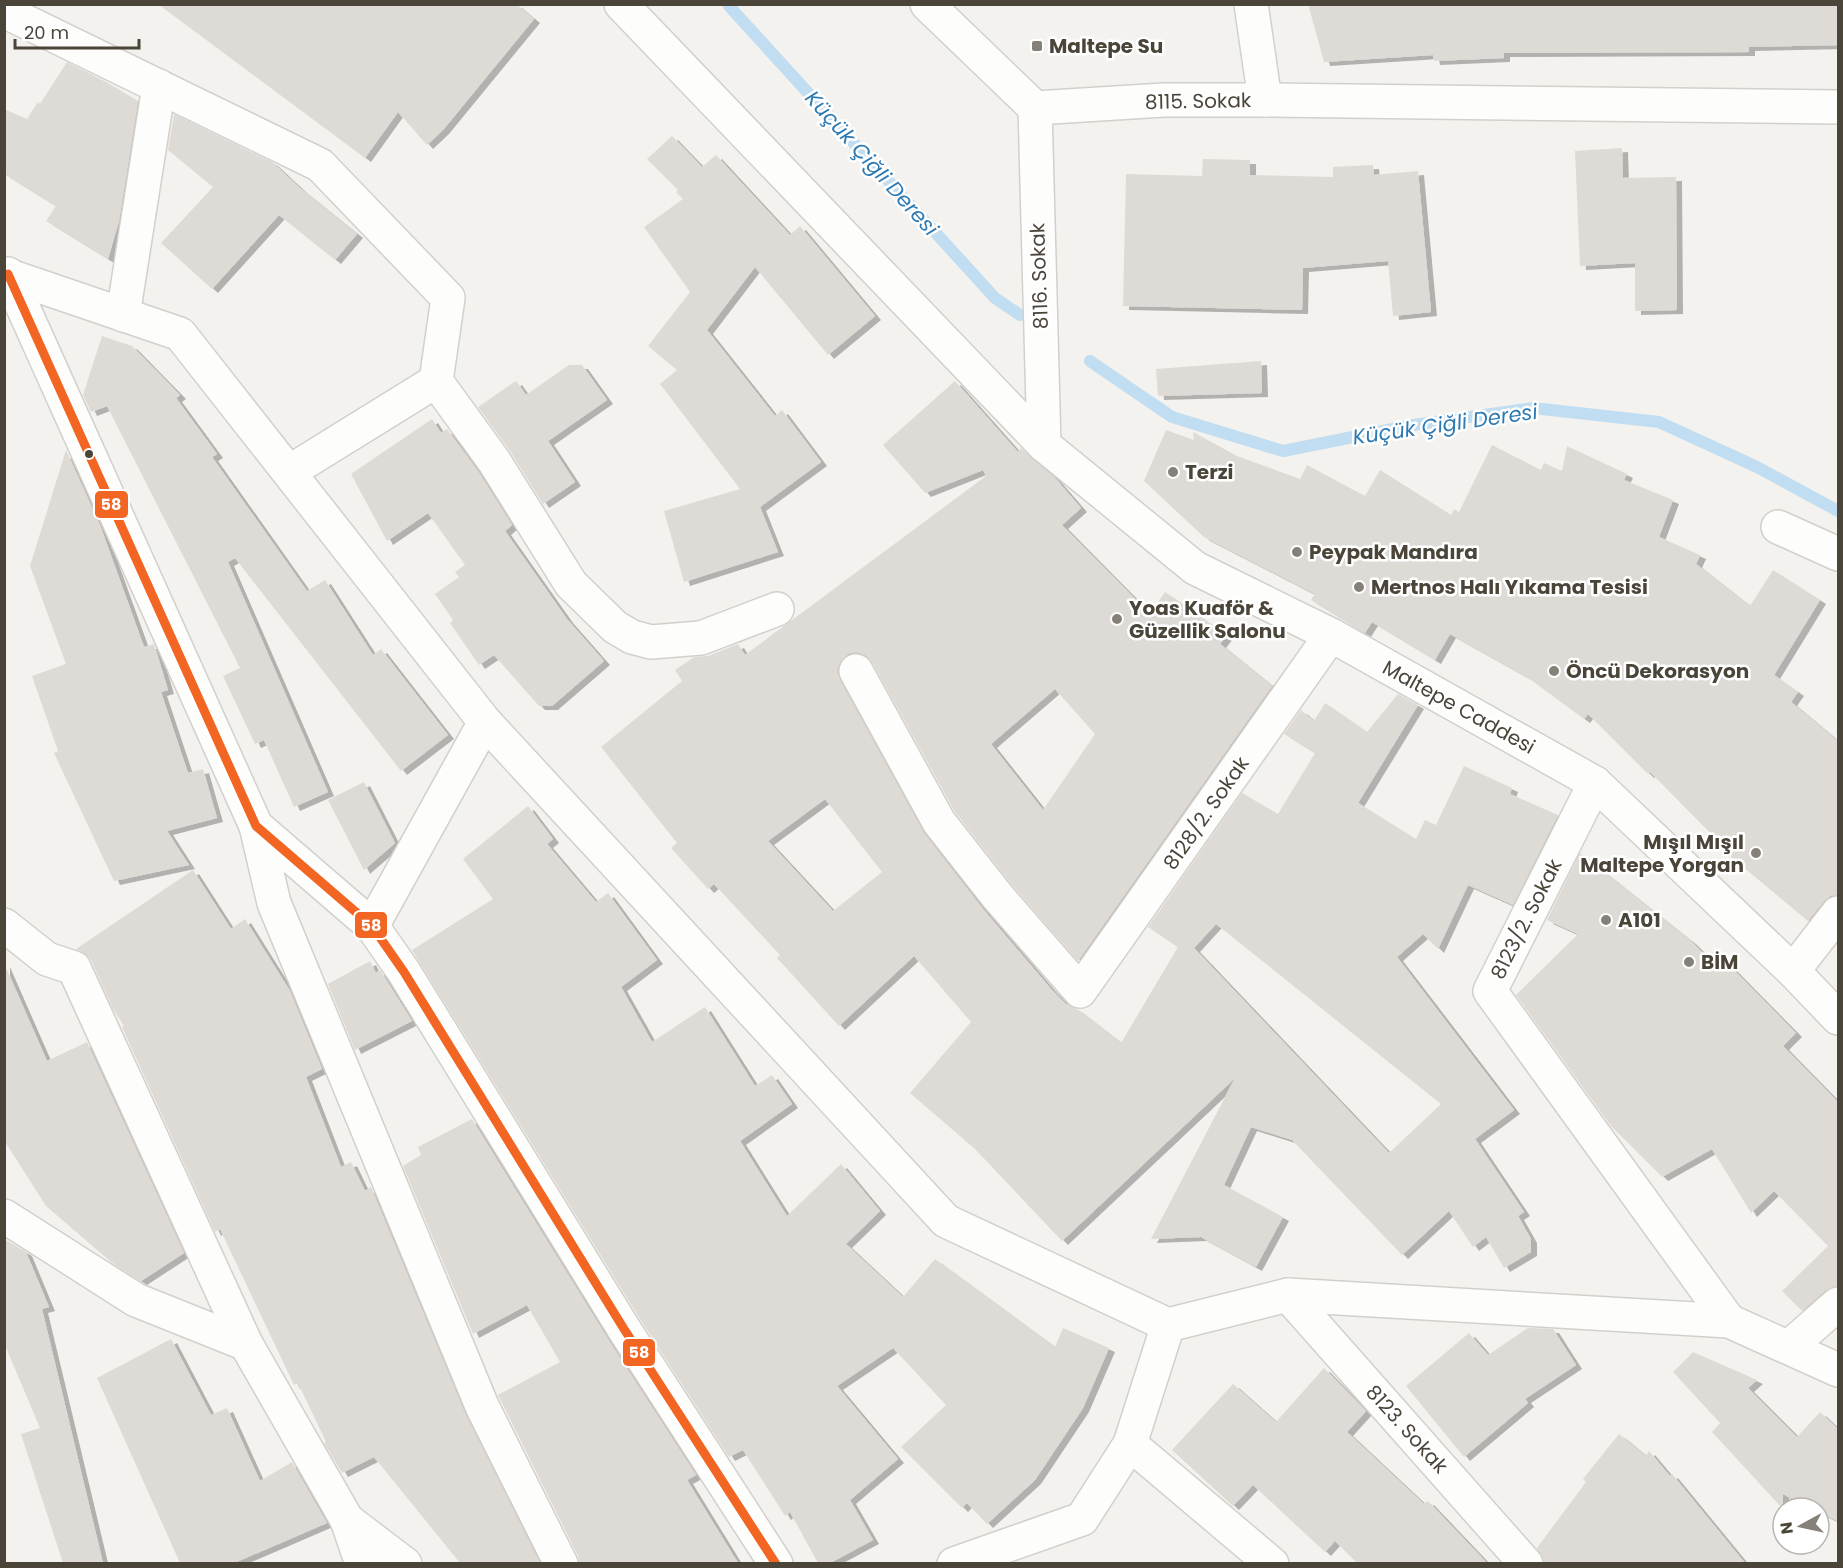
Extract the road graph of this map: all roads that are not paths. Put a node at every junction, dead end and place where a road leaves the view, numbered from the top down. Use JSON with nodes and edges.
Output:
{"nodes":[{"id":1,"x":927,"y":4,"type":"edge"},
{"id":2,"x":1251,"y":4,"type":"edge"},
{"id":3,"x":626,"y":6,"type":"edge"},
{"id":4,"x":4,"y":11,"type":"edge"},
{"id":5,"x":159,"y":86,"type":"junction"},
{"id":6,"x":1265,"y":100,"type":"junction"},
{"id":7,"x":1839,"y":107,"type":"edge"},
{"id":8,"x":1035,"y":108,"type":"junction"},
{"id":9,"x":5,"y":277,"type":"edge"},
{"id":10,"x":123,"y":315,"type":"junction"},
{"id":11,"x":436,"y":381,"type":"junction"},
{"id":12,"x":1044,"y":445,"type":"junction"},
{"id":13,"x":289,"y":472,"type":"junction"},
{"id":14,"x":1778,"y":527,"type":"dead end"},
{"id":15,"x":1839,"y":554,"type":"edge"},
{"id":16,"x":777,"y":609,"type":"dead end"},
{"id":17,"x":1331,"y":635,"type":"junction"},
{"id":18,"x":856,"y":671,"type":"dead end"},
{"id":19,"x":485,"y":722,"type":"junction"},
{"id":20,"x":1594,"y":783,"type":"junction"},
{"id":21,"x":256,"y":826,"type":"junction"},
{"id":22,"x":1839,"y":913,"type":"edge"},
{"id":23,"x":4,"y":925,"type":"edge"},
{"id":24,"x":372,"y":926,"type":"junction"},
{"id":25,"x":1792,"y":971,"type":"junction"},
{"id":26,"x":1839,"y":1018,"type":"edge"},
{"id":27,"x":4,"y":1216,"type":"edge"},
{"id":28,"x":1288,"y":1295,"type":"junction"},
{"id":29,"x":1839,"y":1304,"type":"edge"},
{"id":30,"x":1729,"y":1321,"type":"junction"},
{"id":31,"x":1168,"y":1325,"type":"junction"},
{"id":32,"x":246,"y":1344,"type":"junction"},
{"id":33,"x":1789,"y":1347,"type":"junction"},
{"id":34,"x":1839,"y":1370,"type":"edge"},
{"id":35,"x":1131,"y":1444,"type":"junction"},
{"id":36,"x":347,"y":1520,"type":"junction"},
{"id":37,"x":362,"y":1563,"type":"edge"},
{"id":38,"x":405,"y":1563,"type":"edge"},
{"id":39,"x":561,"y":1563,"type":"edge"},
{"id":40,"x":776,"y":1563,"type":"edge"},
{"id":41,"x":954,"y":1563,"type":"edge"},
{"id":42,"x":1272,"y":1563,"type":"edge"},
{"id":43,"x":1526,"y":1563,"type":"edge"}],
"edges":[{"from":1,"to":8,"type":"street"},
{"from":2,"to":6,"type":"street","name":"8115. Sokak"},
{"from":3,"to":12,"type":"street","name":"Maltepe Caddesi"},
{"from":4,"to":5,"type":"street"},
{"from":5,"to":10,"type":"street"},
{"from":5,"to":11,"type":"street"},
{"from":6,"to":7,"type":"street"},
{"from":6,"to":8,"type":"street","name":"8115. Sokak"},
{"from":8,"to":12,"type":"street","name":"8116. Sokak"},
{"from":9,"to":10,"type":"street"},
{"from":9,"to":21,"type":"street"},
{"from":10,"to":13,"type":"street"},
{"from":11,"to":13,"type":"street"},
{"from":11,"to":16,"type":"street"},
{"from":12,"to":17,"type":"street","name":"Maltepe Caddesi"},
{"from":13,"to":19,"type":"street"},
{"from":14,"to":15,"type":"street"},
{"from":17,"to":18,"type":"street","name":"8128/2. Sokak"},
{"from":17,"to":20,"type":"street","name":"Maltepe Caddesi"},
{"from":19,"to":24,"type":"street"},
{"from":19,"to":31,"type":"street"},
{"from":20,"to":25,"type":"street","name":"Maltepe Caddesi"},
{"from":20,"to":30,"type":"street","name":"8123/2. Sokak"},
{"from":21,"to":24,"type":"street"},
{"from":21,"to":39,"type":"street"},
{"from":22,"to":25,"type":"street"},
{"from":23,"to":32,"type":"street"},
{"from":24,"to":40,"type":"street"},
{"from":25,"to":26,"type":"street","name":"Maltepe Caddesi"},
{"from":27,"to":32,"type":"street"},
{"from":28,"to":30,"type":"street"},
{"from":28,"to":31,"type":"street"},
{"from":28,"to":43,"type":"street","name":"8123. Sokak"},
{"from":29,"to":33,"type":"street"},
{"from":30,"to":33,"type":"street"},
{"from":31,"to":35,"type":"street"},
{"from":32,"to":36,"type":"street"},
{"from":33,"to":34,"type":"street"},
{"from":35,"to":41,"type":"street"},
{"from":35,"to":42,"type":"street"},
{"from":36,"to":37,"type":"street"},
{"from":36,"to":38,"type":"street"}]}
